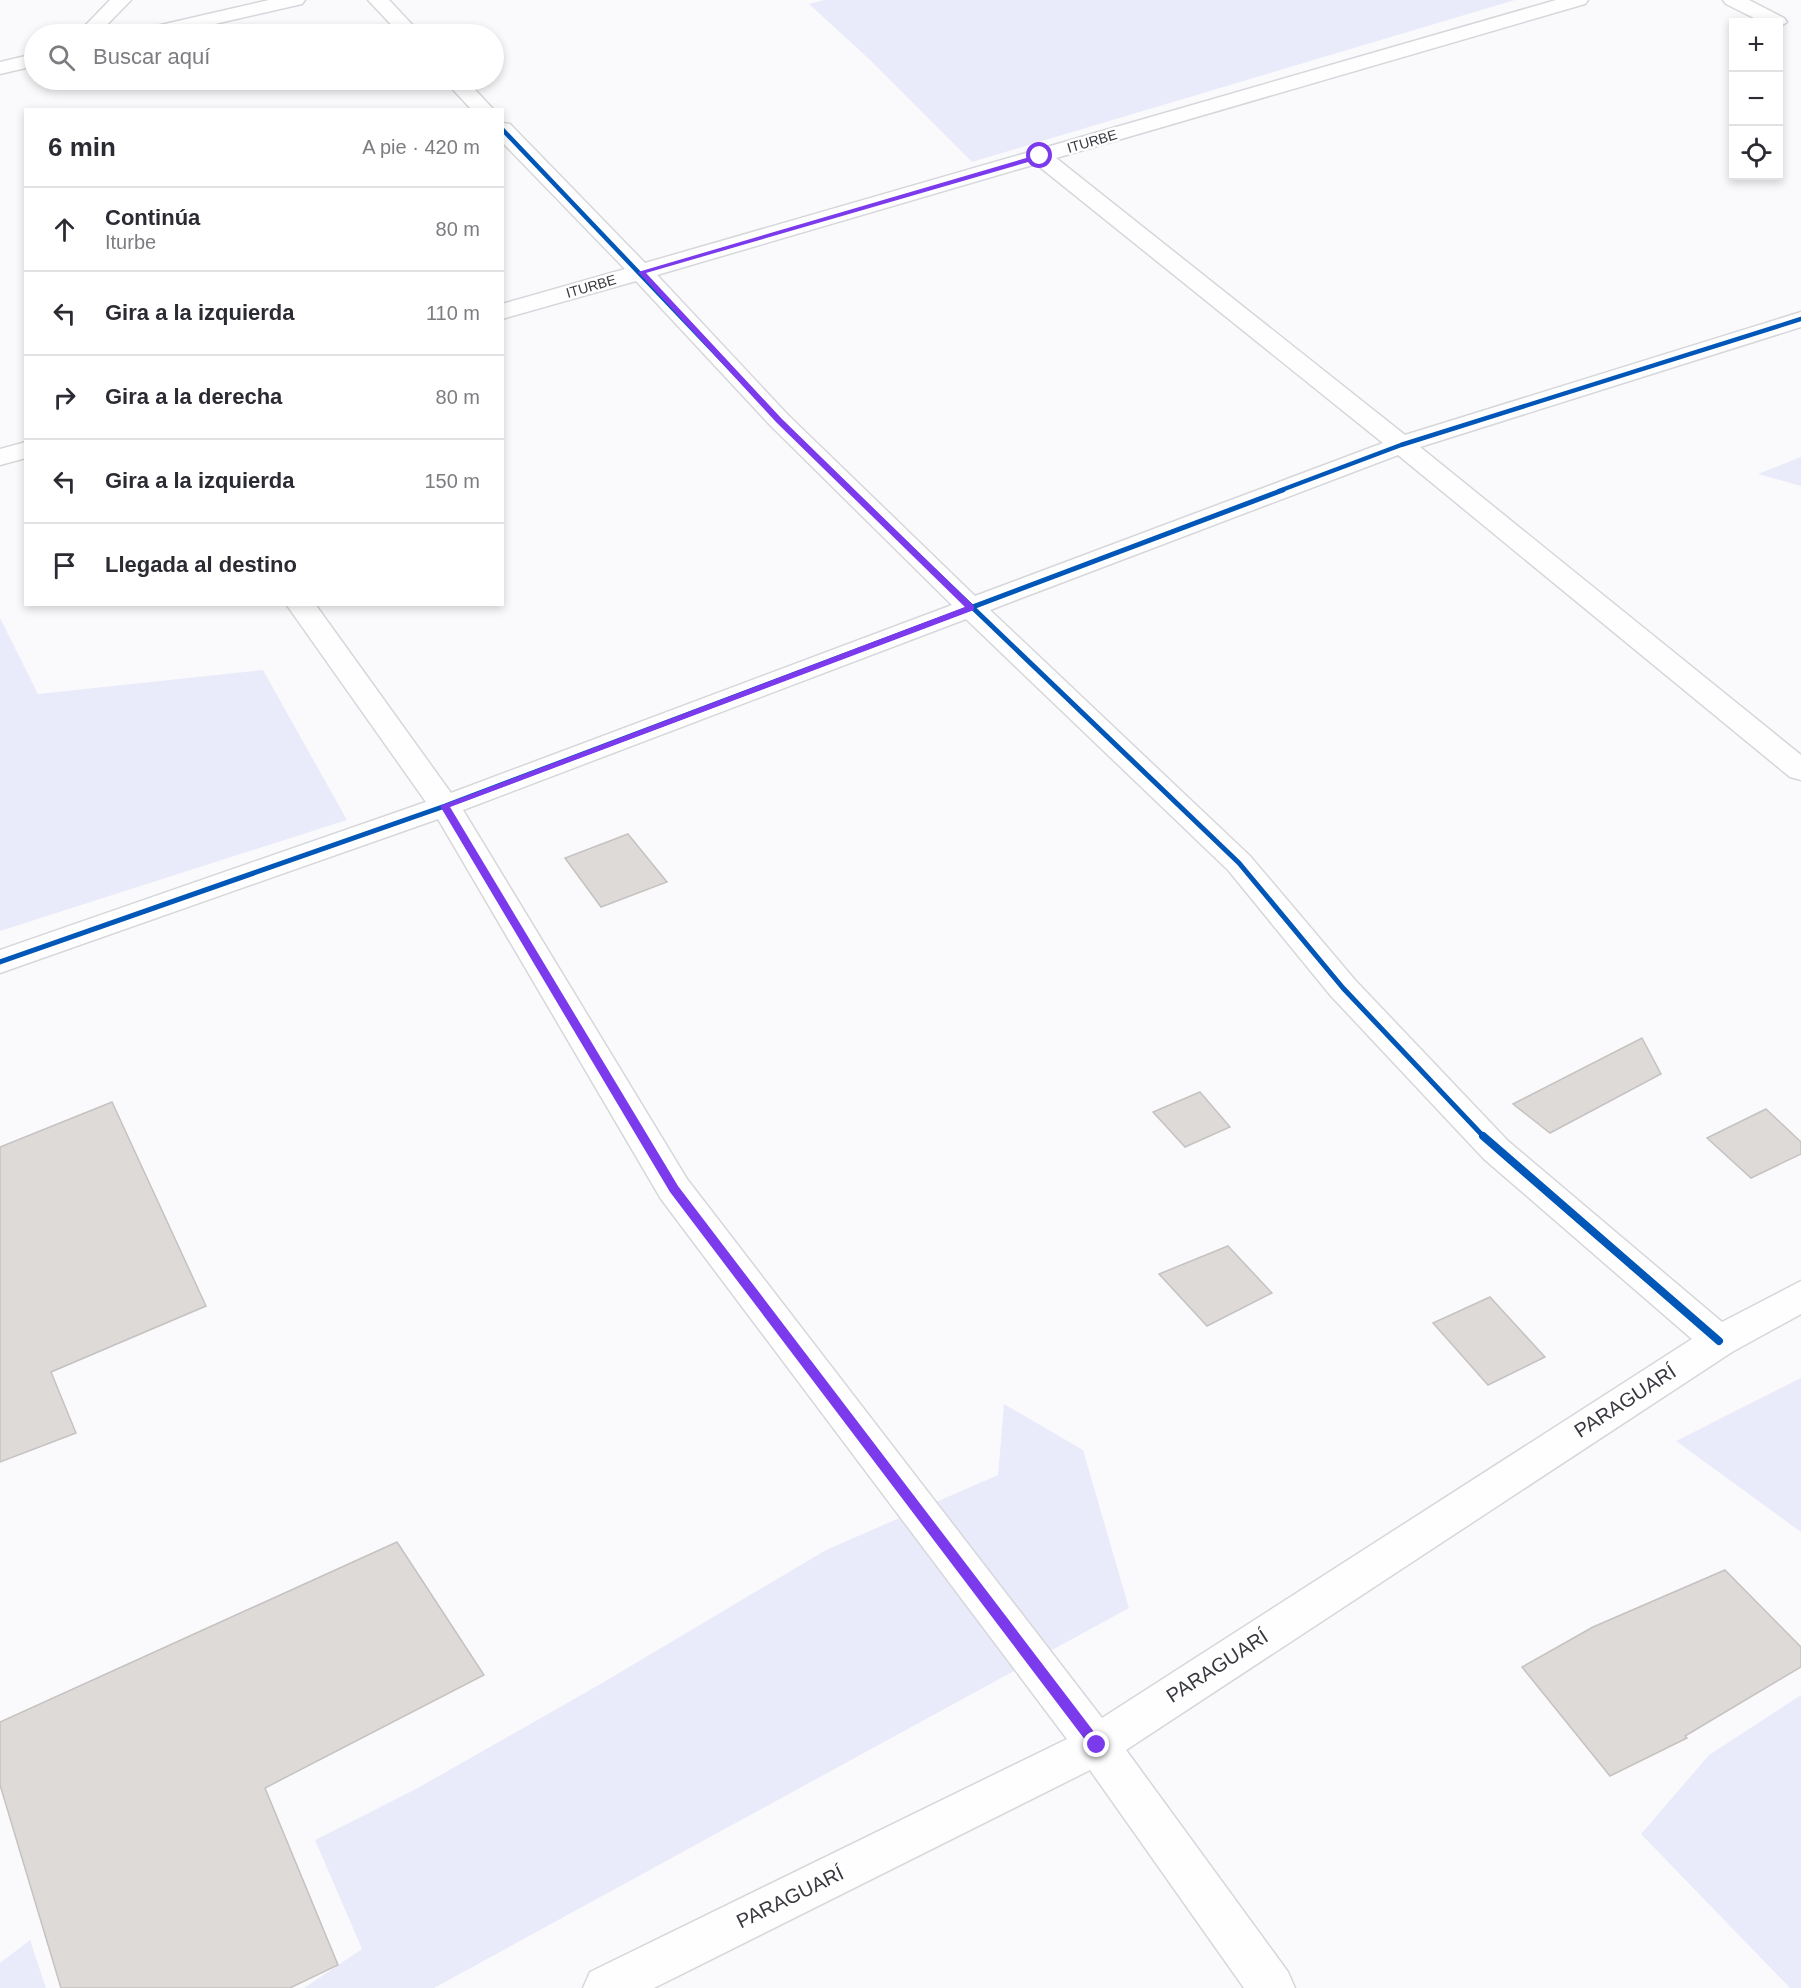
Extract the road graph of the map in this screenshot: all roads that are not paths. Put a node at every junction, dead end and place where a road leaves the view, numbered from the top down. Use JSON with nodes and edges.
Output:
{"nodes":[{"id":1,"x":121,"y":0,"type":"edge"},
{"id":2,"x":295,"y":0,"type":"edge"},
{"id":3,"x":378,"y":0,"type":"edge"},
{"id":4,"x":1578,"y":0,"type":"edge"},
{"id":5,"x":1733,"y":0,"type":"edge"},
{"id":6,"x":1769,"y":18,"type":"edge"},
{"id":7,"x":97,"y":24,"type":"edge"},
{"id":8,"x":190,"y":24,"type":"edge"},
{"id":9,"x":401,"y":24,"type":"edge"},
{"id":10,"x":24,"y":63,"type":"edge"},
{"id":11,"x":0,"y":69,"type":"edge"},
{"id":12,"x":465,"y":90,"type":"edge"},
{"id":13,"x":482,"y":108,"type":"edge"},
{"id":14,"x":504,"y":131,"type":"edge"},
{"id":15,"x":1040,"y":156,"type":"junction"},
{"id":16,"x":641,"y":272,"type":"junction"},
{"id":17,"x":504,"y":311,"type":"edge"},
{"id":18,"x":1800,"y":321,"type":"edge"},
{"id":19,"x":1401,"y":445,"type":"junction"},
{"id":20,"x":24,"y":451,"type":"edge"},
{"id":21,"x":0,"y":457,"type":"edge"},
{"id":22,"x":301,"y":606,"type":"edge"},
{"id":23,"x":971,"y":608,"type":"junction"},
{"id":24,"x":1801,"y":770,"type":"edge"},
{"id":25,"x":445,"y":806,"type":"junction"},
{"id":26,"x":0,"y":962,"type":"edge"},
{"id":27,"x":1801,"y":1296,"type":"edge"},
{"id":28,"x":1719,"y":1341,"type":"junction"},
{"id":29,"x":1097,"y":1745,"type":"junction"},
{"id":30,"x":606,"y":1988,"type":"edge"},
{"id":31,"x":1272,"y":1988,"type":"edge"}],
"edges":[{"from":1,"to":7,"type":"street"},
{"from":2,"to":8,"type":"street"},
{"from":3,"to":9,"type":"street"},
{"from":4,"to":15,"type":"street","name":"ITURBE"},
{"from":5,"to":6,"type":"street"},
{"from":10,"to":11,"type":"street"},
{"from":12,"to":13,"type":"street"},
{"from":14,"to":16,"type":"street"},
{"from":15,"to":16,"type":"street","name":"ITURBE"},
{"from":15,"to":19,"type":"street"},
{"from":16,"to":17,"type":"street","name":"ITURBE"},
{"from":16,"to":23,"type":"street"},
{"from":18,"to":19,"type":"street"},
{"from":19,"to":23,"type":"street"},
{"from":19,"to":24,"type":"street"},
{"from":20,"to":21,"type":"street"},
{"from":22,"to":25,"type":"street"},
{"from":23,"to":25,"type":"street"},
{"from":23,"to":28,"type":"street"},
{"from":25,"to":26,"type":"street"},
{"from":25,"to":29,"type":"street"},
{"from":27,"to":28,"type":"street","name":"PARAGUARÍ"},
{"from":28,"to":29,"type":"street","name":"PARAGUARÍ"},
{"from":29,"to":30,"type":"street","name":"PARAGUARÍ"},
{"from":29,"to":31,"type":"street"}]}
